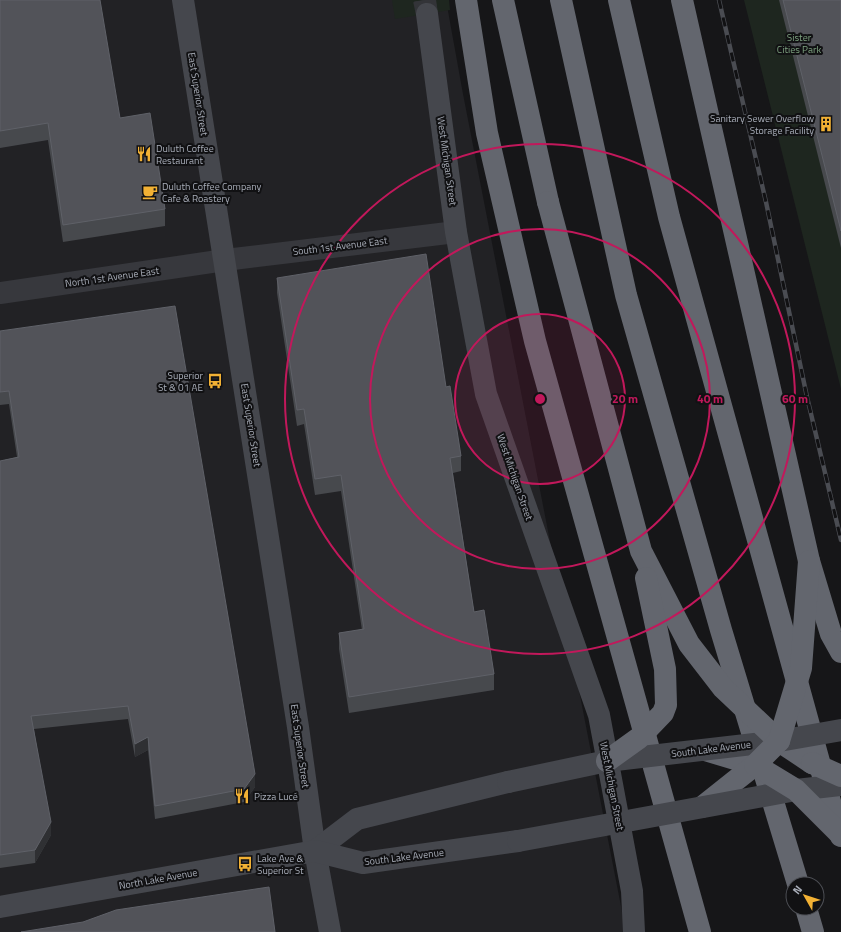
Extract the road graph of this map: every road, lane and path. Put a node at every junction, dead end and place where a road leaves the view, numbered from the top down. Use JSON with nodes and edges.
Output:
{"nodes":[{"id":1,"x":183,"y":0,"type":"edge"},
{"id":2,"x":466,"y":0,"type":"edge"},
{"id":3,"x":503,"y":0,"type":"edge"},
{"id":4,"x":561,"y":0,"type":"edge"},
{"id":5,"x":619,"y":0,"type":"edge"},
{"id":6,"x":682,"y":0,"type":"edge"},
{"id":7,"x":427,"y":14,"type":"dead end"},
{"id":8,"x":456,"y":232,"type":"junction"},
{"id":9,"x":225,"y":260,"type":"junction"},
{"id":10,"x":0,"y":293,"type":"edge"},
{"id":11,"x":641,"y":551,"type":"junction"},
{"id":12,"x":809,"y":561,"type":"junction"},
{"id":13,"x":841,"y":652,"type":"edge"},
{"id":14,"x":841,"y":730,"type":"edge"},
{"id":15,"x":778,"y":741,"type":"junction"},
{"id":16,"x":705,"y":750,"type":"junction"},
{"id":17,"x":607,"y":761,"type":"junction"},
{"id":18,"x":755,"y":765,"type":"junction"},
{"id":19,"x":841,"y":776,"type":"edge"},
{"id":20,"x":841,"y":785,"type":"edge"},
{"id":21,"x":796,"y":790,"type":"junction"},
{"id":22,"x":702,"y":807,"type":"junction"},
{"id":23,"x":841,"y":835,"type":"edge"},
{"id":24,"x":315,"y":851,"type":"junction"},
{"id":25,"x":796,"y":876,"type":"edge"},
{"id":26,"x":0,"y":907,"type":"edge"},
{"id":27,"x":808,"y":916,"type":"edge"},
{"id":28,"x":330,"y":932,"type":"edge"},
{"id":29,"x":634,"y":932,"type":"edge"},
{"id":30,"x":700,"y":932,"type":"edge"},
{"id":31,"x":813,"y":932,"type":"edge"}],
"edges":[{"from":1,"to":9,"type":"street","name":"East Superior Street"},
{"from":2,"to":30,"type":"highway"},
{"from":3,"to":11,"type":"highway","bridge":true},
{"from":4,"to":25,"type":"highway"},
{"from":5,"to":23,"type":"highway"},
{"from":6,"to":12,"type":"highway"},
{"from":7,"to":8,"type":"street","name":"West Michigan Street"},
{"from":8,"to":9,"type":"street","name":"South 1st Avenue East"},
{"from":8,"to":29,"type":"street","name":"West Michigan Street"},
{"from":9,"to":10,"type":"street","name":"North 1st Avenue East"},
{"from":9,"to":24,"type":"street","name":"East Superior Street"},
{"from":11,"to":15,"type":"highway","bridge":true},
{"from":11,"to":17,"type":"highway","bridge":true},
{"from":12,"to":13,"type":"highway"},
{"from":12,"to":15,"type":"highway","bridge":true},
{"from":14,"to":15,"type":"street","name":"South Lake Avenue","bridge":true},
{"from":15,"to":16,"type":"street","name":"South Lake Avenue","bridge":true},
{"from":15,"to":18,"type":"highway","bridge":true},
{"from":15,"to":19,"type":"highway","bridge":true},
{"from":16,"to":17,"type":"street","name":"South Lake Avenue","bridge":true},
{"from":16,"to":18,"type":"highway"},
{"from":17,"to":24,"type":"street","name":"South Lake Avenue","bridge":true},
{"from":18,"to":21,"type":"highway","bridge":true},
{"from":18,"to":22,"type":"highway"},
{"from":20,"to":21,"type":"street","name":"South Lake Avenue","bridge":true},
{"from":21,"to":22,"type":"street","name":"South Lake Avenue","bridge":true},
{"from":21,"to":23,"type":"highway","bridge":true},
{"from":22,"to":24,"type":"street","name":"South Lake Avenue","bridge":true},
{"from":24,"to":26,"type":"street","name":"North Lake Avenue"},
{"from":24,"to":28,"type":"street","name":"East Superior Street"},
{"from":27,"to":31,"type":"highway"}]}
